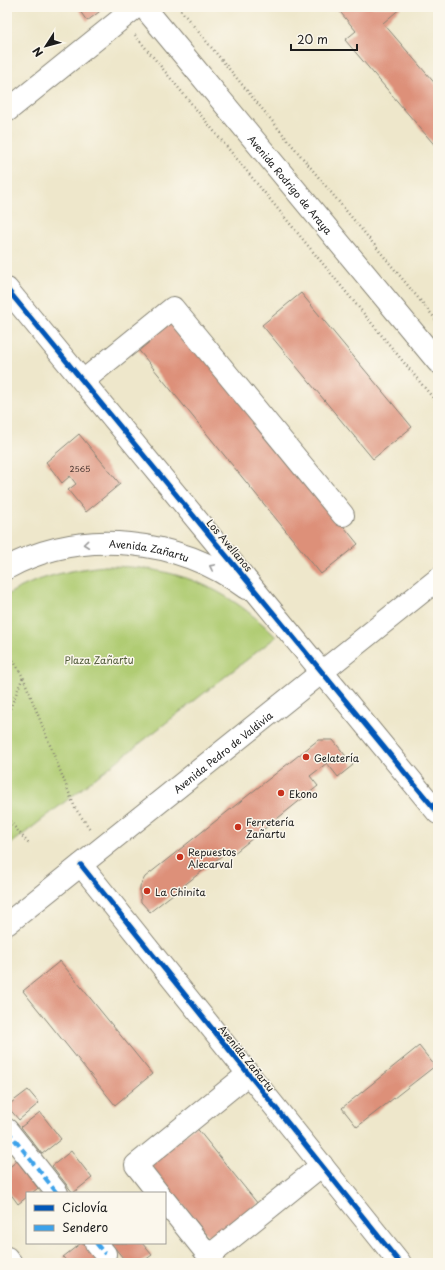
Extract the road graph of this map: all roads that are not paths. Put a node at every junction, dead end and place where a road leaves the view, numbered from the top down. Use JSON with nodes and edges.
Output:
{"nodes":[{"id":1,"x":144,"y":7,"type":"edge"},
{"id":2,"x":128,"y":13,"type":"edge"},
{"id":3,"x":7,"y":111,"type":"edge"},
{"id":4,"x":7,"y":289,"type":"edge"},
{"id":5,"x":438,"y":362,"type":"edge"},
{"id":6,"x":83,"y":381,"type":"junction"},
{"id":7,"x":344,"y":515,"type":"dead end"},
{"id":8,"x":7,"y":568,"type":"edge"},
{"id":9,"x":438,"y":579,"type":"edge"},
{"id":10,"x":276,"y":615,"type":"junction"},
{"id":11,"x":322,"y":672,"type":"junction"},
{"id":12,"x":438,"y":813,"type":"edge"},
{"id":13,"x":81,"y":865,"type":"junction"},
{"id":14,"x":7,"y":924,"type":"edge"},
{"id":15,"x":248,"y":1074,"type":"junction"},
{"id":16,"x":7,"y":1130,"type":"edge"},
{"id":17,"x":322,"y":1165,"type":"junction"},
{"id":18,"x":56,"y":1192,"type":"edge"},
{"id":19,"x":157,"y":1192,"type":"edge"},
{"id":20,"x":166,"y":1202,"type":"edge"},
{"id":21,"x":7,"y":1258,"type":"edge"},
{"id":22,"x":11,"y":1263,"type":"edge"},
{"id":23,"x":400,"y":1263,"type":"edge"}],
"edges":[{"from":1,"to":5,"type":"street","name":"Avenida Rodrigo de Araya"},
{"from":2,"to":3,"type":"street"},
{"from":4,"to":6,"type":"street","name":"Los Avellanos"},
{"from":6,"to":7,"type":"street"},
{"from":6,"to":10,"type":"street","name":"Los Avellanos"},
{"from":10,"to":8,"type":"street","name":"Avenida Zañartu","one_way":true},
{"from":9,"to":11,"type":"street","name":"Avenida Pedro de Valdivia"},
{"from":10,"to":11,"type":"street","name":"Los Avellanos"},
{"from":11,"to":12,"type":"street","name":"Los Avellanos"},
{"from":11,"to":13,"type":"street","name":"Avenida Pedro de Valdivia"},
{"from":13,"to":14,"type":"street","name":"Avenida Pedro de Valdivia"},
{"from":13,"to":15,"type":"street","name":"Avenida Zañartu"},
{"from":15,"to":17,"type":"street","name":"Avenida Zañartu"},
{"from":15,"to":19,"type":"street"},
{"from":16,"to":18,"type":"street"},
{"from":17,"to":20,"type":"street"},
{"from":17,"to":23,"type":"street","name":"Avenida Zañartu"},
{"from":21,"to":22,"type":"street"}]}
